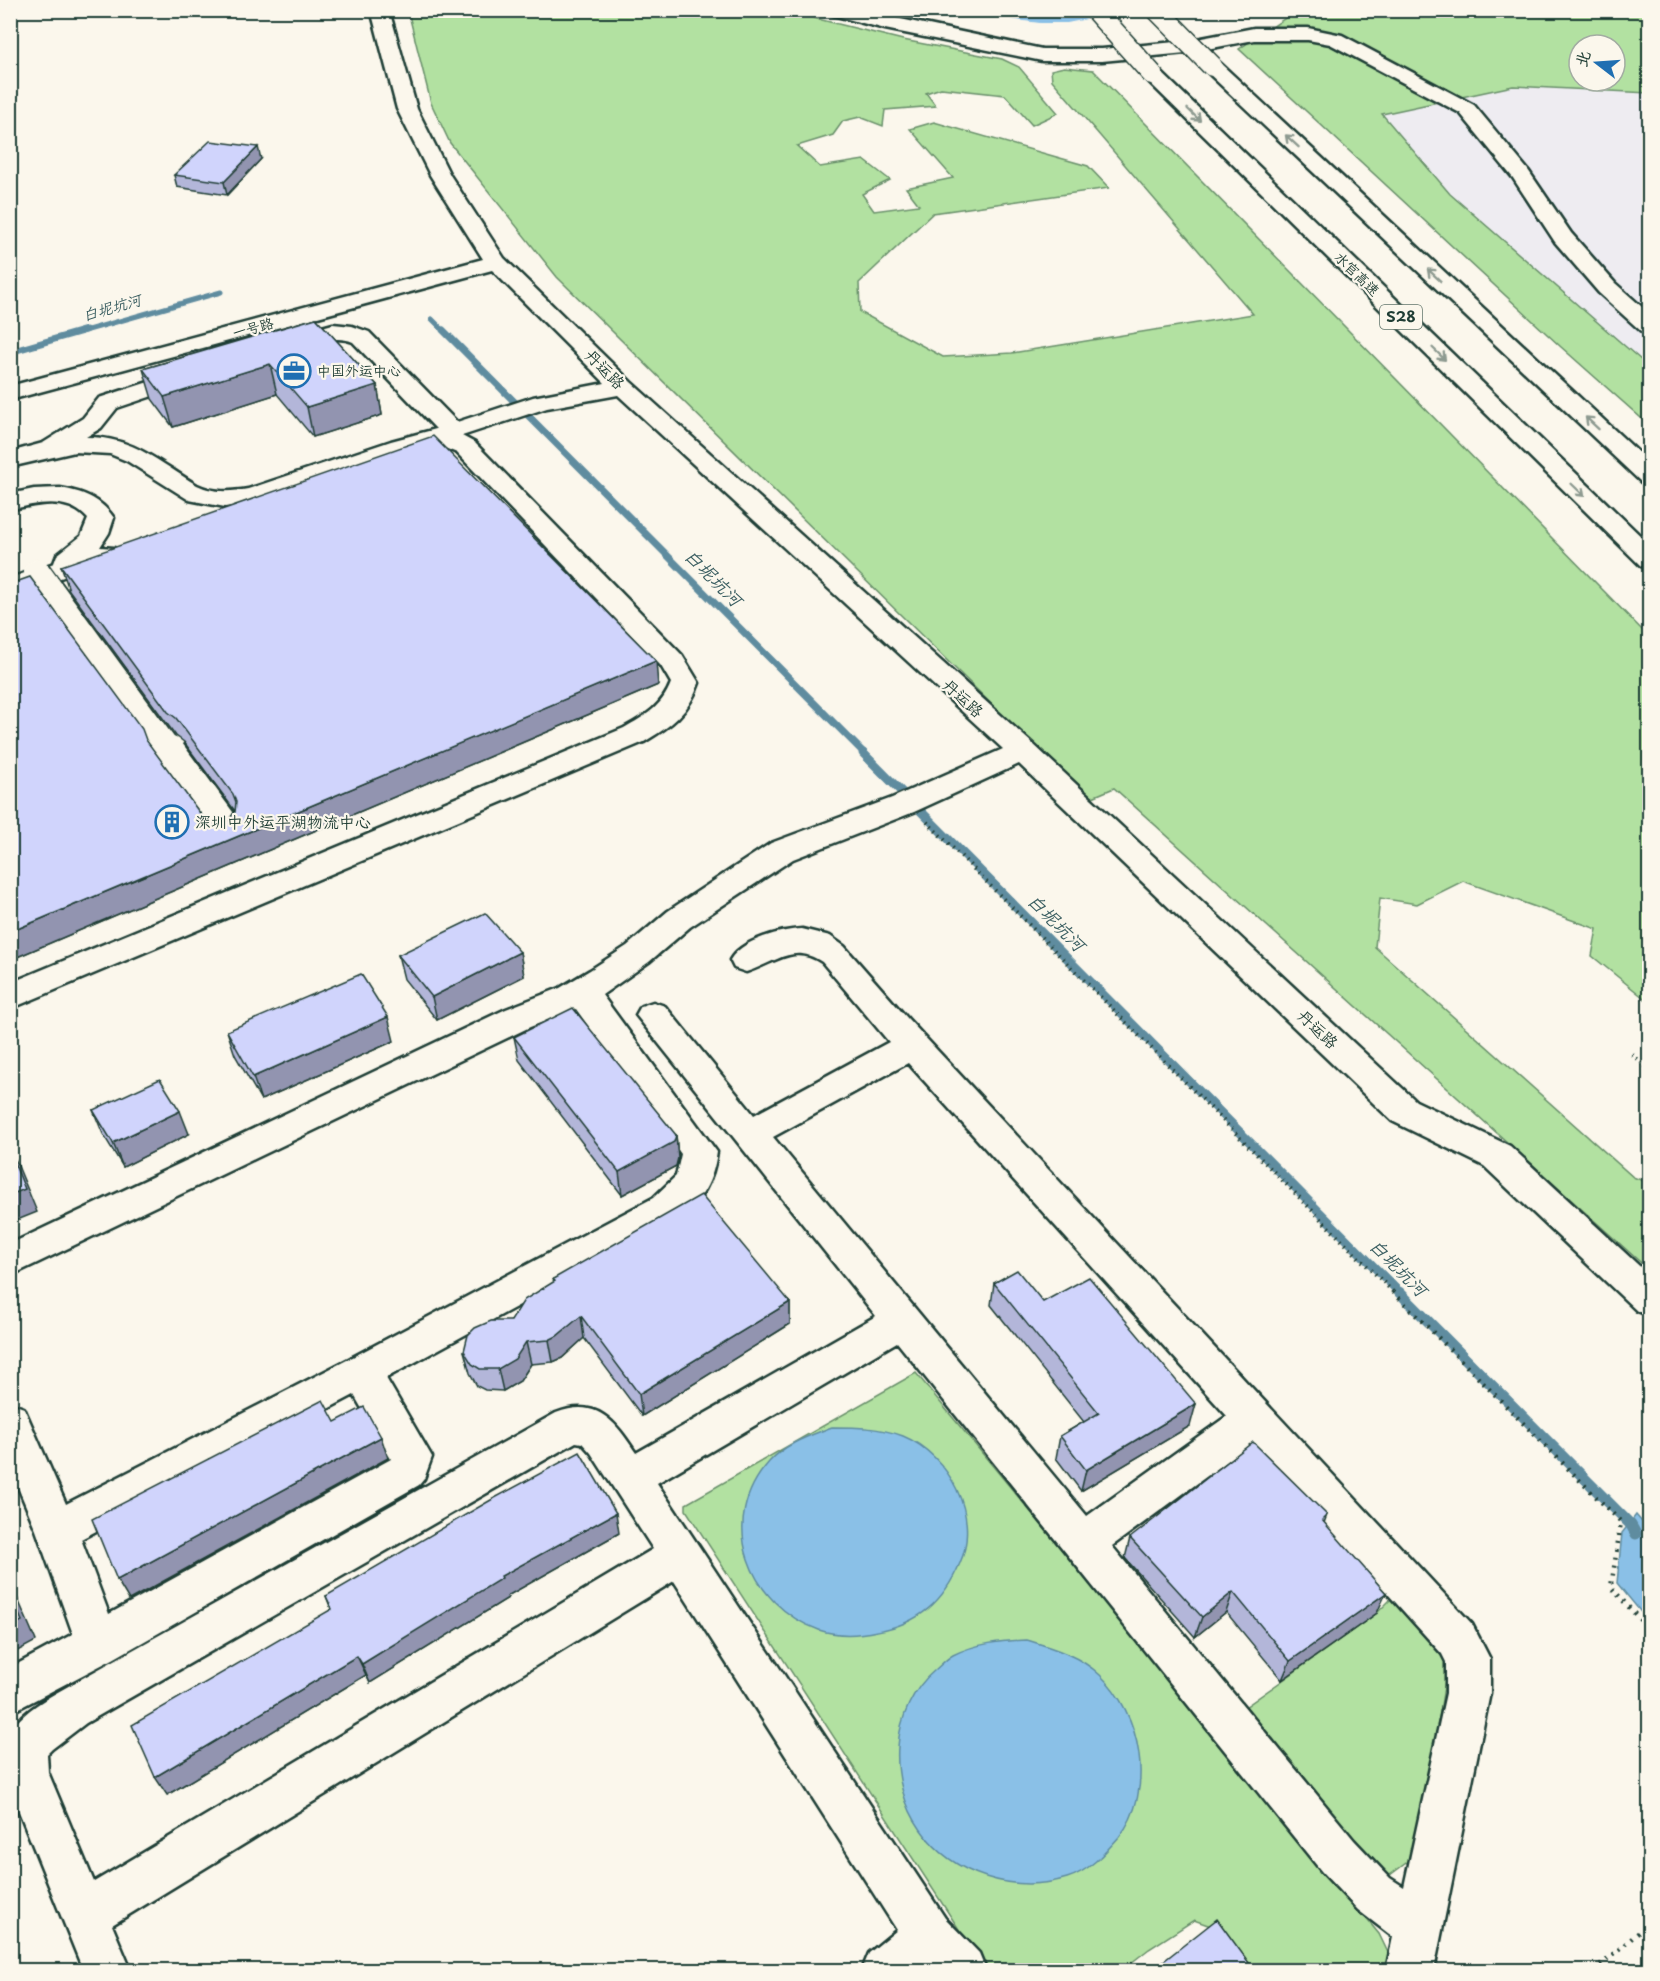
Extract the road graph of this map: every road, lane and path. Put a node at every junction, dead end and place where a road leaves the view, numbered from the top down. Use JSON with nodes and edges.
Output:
{"nodes":[{"id":1,"x":380,"y":10,"type":"edge"},
{"id":2,"x":835,"y":10,"type":"edge"},
{"id":3,"x":1095,"y":10,"type":"edge"},
{"id":4,"x":1157,"y":10,"type":"edge"},
{"id":5,"x":496,"y":262,"type":"junction"},
{"id":6,"x":1650,"y":327,"type":"edge"},
{"id":7,"x":263,"y":352,"type":"edge"},
{"id":8,"x":208,"y":370,"type":"edge"},
{"id":9,"x":623,"y":387,"type":"junction"},
{"id":10,"x":10,"y":393,"type":"edge"},
{"id":11,"x":444,"y":434,"type":"junction"},
{"id":12,"x":50,"y":447,"type":"junction"},
{"id":13,"x":10,"y":460,"type":"edge"},
{"id":14,"x":1650,"y":477,"type":"edge"},
{"id":15,"x":252,"y":496,"type":"junction"},
{"id":16,"x":10,"y":502,"type":"edge"},
{"id":17,"x":198,"y":518,"type":"edge"},
{"id":18,"x":133,"y":544,"type":"edge"},
{"id":19,"x":1650,"y":560,"type":"edge"},
{"id":20,"x":24,"y":577,"type":"edge"},
{"id":21,"x":10,"y":587,"type":"edge"},
{"id":22,"x":1023,"y":752,"type":"junction"},
{"id":23,"x":914,"y":813,"type":"junction"},
{"id":24,"x":225,"y":829,"type":"edge"},
{"id":25,"x":746,"y":960,"type":"dead end"},
{"id":26,"x":581,"y":991,"type":"junction"},
{"id":27,"x":10,"y":997,"type":"edge"},
{"id":28,"x":653,"y":1015,"type":"dead end"},
{"id":29,"x":912,"y":1045,"type":"junction"},
{"id":30,"x":1632,"y":1054,"type":"dead end"},
{"id":31,"x":1650,"y":1070,"type":"edge"},
{"id":32,"x":749,"y":1134,"type":"junction"},
{"id":33,"x":10,"y":1261,"type":"edge"},
{"id":34,"x":1650,"y":1300,"type":"edge"},
{"id":35,"x":902,"y":1320,"type":"junction"},
{"id":36,"x":361,"y":1372,"type":"junction"},
{"id":37,"x":1254,"y":1419,"type":"junction"},
{"id":38,"x":10,"y":1420,"type":"edge"},
{"id":39,"x":629,"y":1478,"type":"junction"},
{"id":40,"x":57,"y":1530,"type":"junction"},
{"id":41,"x":1083,"y":1543,"type":"junction"},
{"id":42,"x":680,"y":1555,"type":"junction"},
{"id":43,"x":1650,"y":1631,"type":"edge"},
{"id":44,"x":98,"y":1644,"type":"junction"},
{"id":45,"x":10,"y":1692,"type":"edge"},
{"id":46,"x":84,"y":1916,"type":"junction"},
{"id":47,"x":1650,"y":1923,"type":"edge"},
{"id":48,"x":1419,"y":1927,"type":"junction"},
{"id":49,"x":928,"y":1935,"type":"junction"},
{"id":50,"x":107,"y":1971,"type":"edge"},
{"id":51,"x":886,"y":1971,"type":"edge"},
{"id":52,"x":962,"y":1971,"type":"edge"},
{"id":53,"x":1410,"y":1971,"type":"edge"},
{"id":54,"x":1594,"y":1971,"type":"edge"}],
"edges":[{"from":1,"to":5,"type":"main road","name":"丹运路"},
{"from":2,"to":6,"type":"main road"},
{"from":3,"to":19,"type":"main road","name":"水官高速","number":"S28","one_way":true,"bridge":true},
{"from":14,"to":4,"type":"main road","one_way":true,"bridge":true},
{"from":5,"to":9,"type":"main road","name":"丹运路"},
{"from":5,"to":10,"type":"main road","name":"一号路"},
{"from":7,"to":11,"type":"main road"},
{"from":8,"to":12,"type":"main road"},
{"from":9,"to":11,"type":"main road"},
{"from":9,"to":22,"type":"main road","name":"丹运路"},
{"from":11,"to":15,"type":"main road"},
{"from":11,"to":27,"type":"main road"},
{"from":12,"to":13,"type":"main road"},
{"from":12,"to":15,"type":"main road"},
{"from":15,"to":17,"type":"main road"},
{"from":16,"to":20,"type":"main road"},
{"from":18,"to":21,"type":"main road"},
{"from":20,"to":24,"type":"main road","bridge":true},
{"from":22,"to":23,"type":"main road"},
{"from":22,"to":34,"type":"main road","name":"丹运路"},
{"from":23,"to":26,"type":"main road"},
{"from":23,"to":43,"type":"path"},
{"from":25,"to":29,"type":"main road"},
{"from":26,"to":33,"type":"main road"},
{"from":26,"to":36,"type":"main road"},
{"from":28,"to":32,"type":"main road"},
{"from":29,"to":32,"type":"main road"},
{"from":29,"to":37,"type":"main road"},
{"from":30,"to":31,"type":"path"},
{"from":32,"to":35,"type":"main road"},
{"from":35,"to":39,"type":"main road"},
{"from":35,"to":41,"type":"main road"},
{"from":36,"to":40,"type":"main road"},
{"from":36,"to":44,"type":"main road"},
{"from":37,"to":41,"type":"main road"},
{"from":37,"to":48,"type":"main road"},
{"from":38,"to":40,"type":"main road"},
{"from":39,"to":42,"type":"main road"},
{"from":39,"to":46,"type":"main road"},
{"from":40,"to":44,"type":"main road"},
{"from":41,"to":48,"type":"main road"},
{"from":42,"to":46,"type":"main road"},
{"from":42,"to":49,"type":"main road"},
{"from":44,"to":45,"type":"main road"},
{"from":46,"to":50,"type":"main road"},
{"from":47,"to":54,"type":"path"},
{"from":48,"to":53,"type":"main road"},
{"from":49,"to":51,"type":"main road"},
{"from":49,"to":52,"type":"main road"}]}
